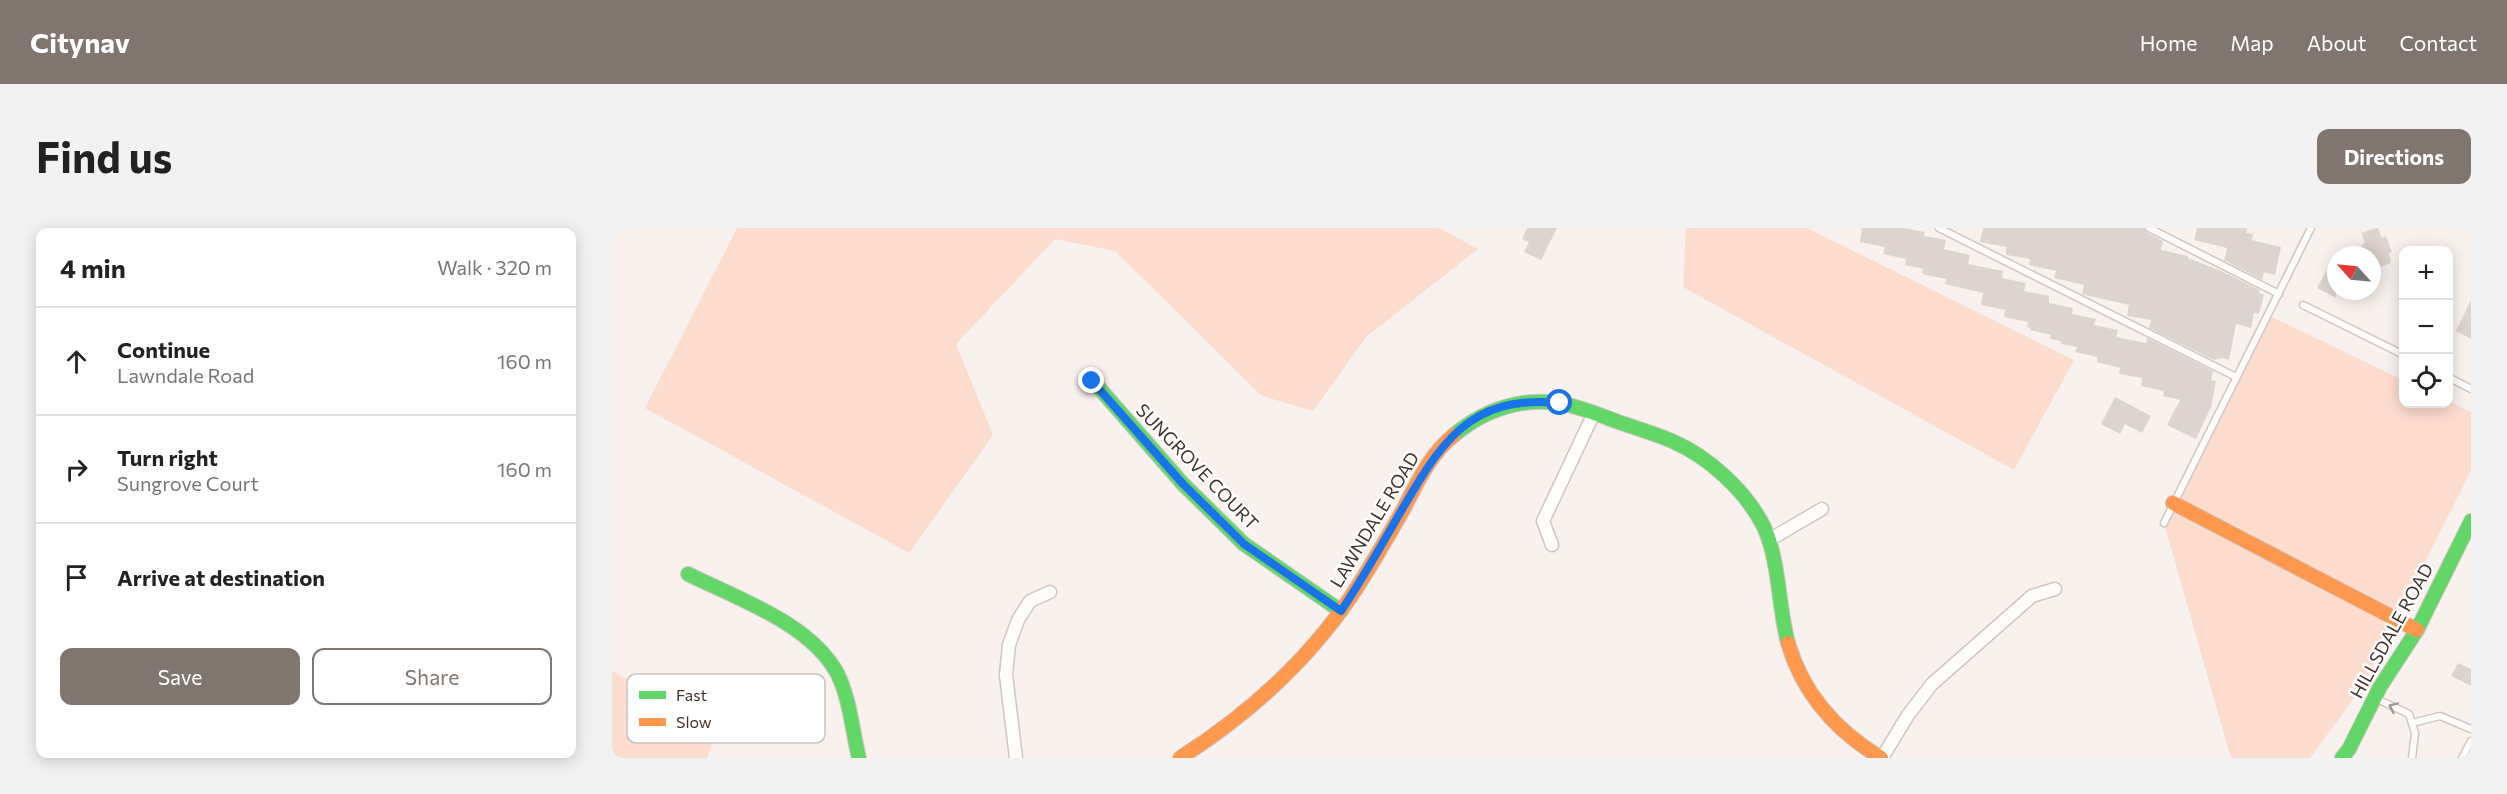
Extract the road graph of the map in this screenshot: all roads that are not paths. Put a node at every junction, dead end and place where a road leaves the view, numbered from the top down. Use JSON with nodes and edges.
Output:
{"nodes":[{"id":1,"x":1939,"y":228,"type":"edge"},
{"id":2,"x":2149,"y":228,"type":"edge"},
{"id":3,"x":2311,"y":228,"type":"edge"},
{"id":4,"x":2279,"y":294,"type":"junction"},
{"id":5,"x":2303,"y":305,"type":"dead end"},
{"id":6,"x":2401,"y":354,"type":"edge"},
{"id":7,"x":2236,"y":376,"type":"junction"},
{"id":8,"x":2453,"y":380,"type":"edge"},
{"id":9,"x":1092,"y":381,"type":"dead end"},
{"id":10,"x":2471,"y":389,"type":"edge"},
{"id":11,"x":1594,"y":413,"type":"junction"},
{"id":12,"x":2173,"y":503,"type":"junction"},
{"id":13,"x":1822,"y":509,"type":"dead end"},
{"id":14,"x":2471,"y":521,"type":"edge"},
{"id":15,"x":2164,"y":523,"type":"dead end"},
{"id":16,"x":1769,"y":540,"type":"junction"},
{"id":17,"x":1552,"y":545,"type":"dead end"},
{"id":18,"x":688,"y":574,"type":"dead end"},
{"id":19,"x":2055,"y":589,"type":"dead end"},
{"id":20,"x":1050,"y":592,"type":"dead end"},
{"id":21,"x":1341,"y":611,"type":"junction"},
{"id":22,"x":2416,"y":630,"type":"junction"},
{"id":23,"x":2375,"y":698,"type":"junction"},
{"id":24,"x":2412,"y":723,"type":"junction"},
{"id":25,"x":2471,"y":729,"type":"edge"},
{"id":26,"x":2471,"y":741,"type":"edge"},
{"id":27,"x":859,"y":758,"type":"edge"},
{"id":28,"x":1016,"y":758,"type":"edge"},
{"id":29,"x":1180,"y":758,"type":"edge"},
{"id":30,"x":1882,"y":758,"type":"edge"},
{"id":31,"x":2342,"y":758,"type":"edge"},
{"id":32,"x":2412,"y":758,"type":"edge"},
{"id":33,"x":2462,"y":758,"type":"edge"}],
"edges":[{"from":1,"to":7,"type":"lane"},
{"from":2,"to":4,"type":"lane"},
{"from":3,"to":4,"type":"lane"},
{"from":4,"to":7,"type":"lane"},
{"from":5,"to":6,"type":"lane"},
{"from":7,"to":12,"type":"lane"},
{"from":8,"to":10,"type":"lane"},
{"from":9,"to":21,"type":"street","name":"SUNGROVE COURT"},
{"from":11,"to":16,"type":"street","name":"LAWNDALE ROAD"},
{"from":11,"to":17,"type":"street"},
{"from":11,"to":21,"type":"street","name":"LAWNDALE ROAD"},
{"from":12,"to":15,"type":"lane"},
{"from":12,"to":22,"type":"street"},
{"from":13,"to":16,"type":"street"},
{"from":14,"to":22,"type":"street","name":"HILLSDALE ROAD"},
{"from":16,"to":30,"type":"street","name":"LAWNDALE ROAD"},
{"from":18,"to":27,"type":"street"},
{"from":19,"to":30,"type":"street"},
{"from":20,"to":28,"type":"street"},
{"from":21,"to":29,"type":"street","name":"LAWNDALE ROAD"},
{"from":22,"to":23,"type":"street","name":"HILLSDALE ROAD"},
{"from":24,"to":23,"type":"lane","one_way":true},
{"from":23,"to":31,"type":"street","name":"HILLSDALE ROAD"},
{"from":24,"to":25,"type":"lane"},
{"from":24,"to":32,"type":"lane"},
{"from":26,"to":33,"type":"lane"}]}
